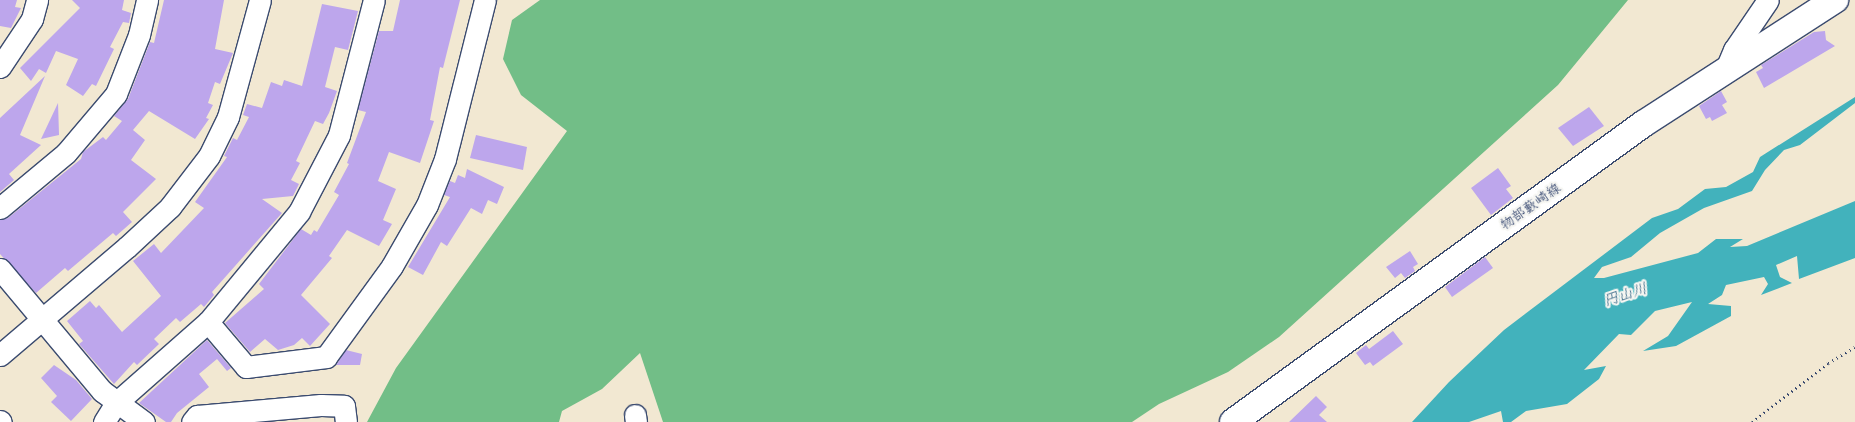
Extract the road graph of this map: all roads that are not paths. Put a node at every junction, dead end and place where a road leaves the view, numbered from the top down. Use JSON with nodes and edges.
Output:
{"nodes":[{"id":1,"x":37,"y":0,"type":"edge"},
{"id":2,"x":147,"y":0,"type":"edge"},
{"id":3,"x":260,"y":0,"type":"edge"},
{"id":4,"x":374,"y":0,"type":"edge"},
{"id":5,"x":485,"y":0,"type":"edge"},
{"id":6,"x":1768,"y":0,"type":"edge"},
{"id":7,"x":1835,"y":0,"type":"edge"},
{"id":8,"x":0,"y":67,"type":"edge"},
{"id":9,"x":1725,"y":71,"type":"junction"},
{"id":10,"x":0,"y":208,"type":"edge"},
{"id":11,"x":0,"y":270,"type":"edge"},
{"id":12,"x":41,"y":319,"type":"junction"},
{"id":13,"x":208,"y":322,"type":"junction"},
{"id":14,"x":0,"y":355,"type":"edge"},
{"id":15,"x":116,"y":403,"type":"junction"},
{"id":16,"x":104,"y":422,"type":"edge"},
{"id":17,"x":144,"y":422,"type":"edge"},
{"id":18,"x":192,"y":422,"type":"edge"},
{"id":19,"x":346,"y":422,"type":"edge"},
{"id":20,"x":1232,"y":422,"type":"edge"}],
"edges":[{"from":1,"to":8,"type":"street"},
{"from":2,"to":10,"type":"street"},
{"from":3,"to":12,"type":"street"},
{"from":4,"to":13,"type":"street"},
{"from":5,"to":13,"type":"street"},
{"from":6,"to":9,"type":"street"},
{"from":7,"to":9,"type":"main road","name":"物部藪崎線"},
{"from":9,"to":20,"type":"main road","name":"物部藪崎線"},
{"from":11,"to":12,"type":"street"},
{"from":12,"to":14,"type":"street"},
{"from":12,"to":15,"type":"street"},
{"from":13,"to":15,"type":"street"},
{"from":15,"to":16,"type":"street"},
{"from":15,"to":17,"type":"street"},
{"from":18,"to":19,"type":"street"}]}
